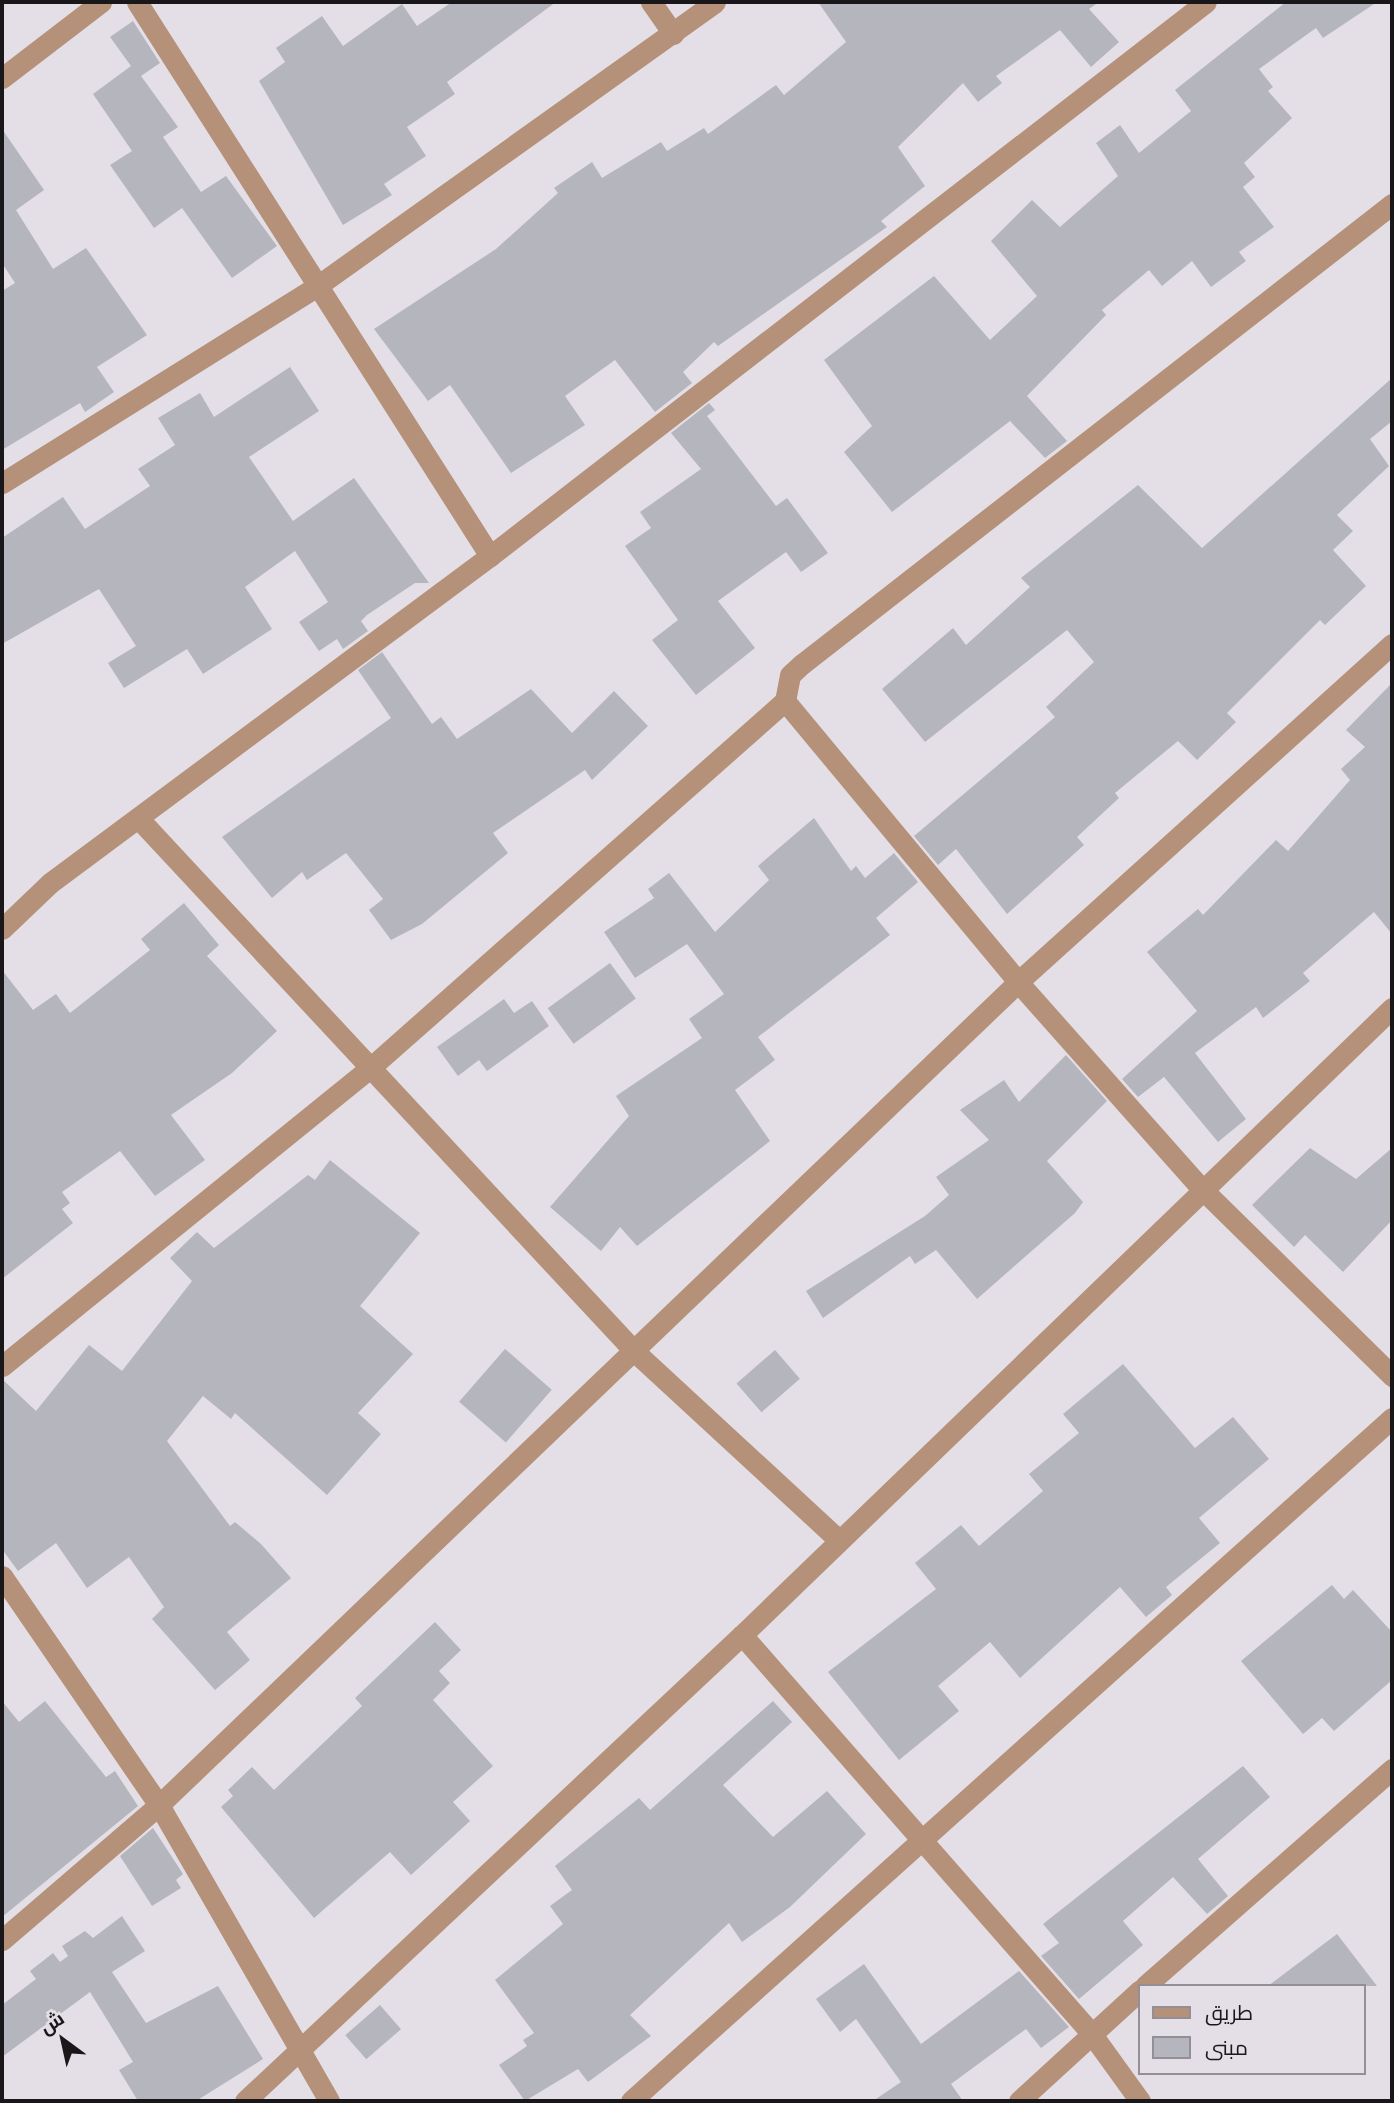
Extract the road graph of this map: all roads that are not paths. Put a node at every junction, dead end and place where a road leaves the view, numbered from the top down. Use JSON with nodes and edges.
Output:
{"nodes":[{"id":1,"x":101,"y":2,"type":"edge"},
{"id":2,"x":137,"y":2,"type":"edge"},
{"id":3,"x":651,"y":2,"type":"edge"},
{"id":4,"x":715,"y":2,"type":"edge"},
{"id":5,"x":1206,"y":2,"type":"edge"},
{"id":6,"x":673,"y":34,"type":"junction"},
{"id":7,"x":2,"y":78,"type":"edge"},
{"id":8,"x":1392,"y":204,"type":"edge"},
{"id":9,"x":320,"y":284,"type":"junction"},
{"id":10,"x":2,"y":483,"type":"edge"},
{"id":11,"x":490,"y":556,"type":"junction"},
{"id":12,"x":1392,"y":644,"type":"edge"},
{"id":13,"x":785,"y":701,"type":"junction"},
{"id":14,"x":139,"y":819,"type":"junction"},
{"id":15,"x":2,"y":929,"type":"edge"},
{"id":16,"x":1018,"y":982,"type":"junction"},
{"id":17,"x":1392,"y":1008,"type":"edge"},
{"id":18,"x":370,"y":1068,"type":"junction"},
{"id":19,"x":1202,"y":1189,"type":"junction"},
{"id":20,"x":634,"y":1351,"type":"junction"},
{"id":21,"x":2,"y":1366,"type":"edge"},
{"id":22,"x":1392,"y":1376,"type":"edge"},
{"id":23,"x":1392,"y":1418,"type":"edge"},
{"id":24,"x":837,"y":1538,"type":"junction"},
{"id":25,"x":2,"y":1576,"type":"edge"},
{"id":26,"x":9,"y":1604,"type":"edge"},
{"id":27,"x":742,"y":1635,"type":"junction"},
{"id":28,"x":1392,"y":1769,"type":"edge"},
{"id":29,"x":159,"y":1805,"type":"junction"},
{"id":30,"x":926,"y":1842,"type":"junction"},
{"id":31,"x":2,"y":1940,"type":"edge"},
{"id":32,"x":1147,"y":1984,"type":"edge"},
{"id":33,"x":1138,"y":1992,"type":"edge"},
{"id":34,"x":1091,"y":2032,"type":"junction"},
{"id":35,"x":298,"y":2054,"type":"junction"},
{"id":36,"x":245,"y":2101,"type":"edge"},
{"id":37,"x":329,"y":2101,"type":"edge"},
{"id":38,"x":631,"y":2101,"type":"edge"},
{"id":39,"x":1019,"y":2101,"type":"edge"},
{"id":40,"x":1140,"y":2101,"type":"edge"}],
"edges":[{"from":1,"to":7,"type":"street"},
{"from":2,"to":9,"type":"street"},
{"from":3,"to":6,"type":"street"},
{"from":4,"to":6,"type":"street"},
{"from":5,"to":11,"type":"street"},
{"from":6,"to":9,"type":"street"},
{"from":8,"to":13,"type":"street"},
{"from":9,"to":10,"type":"street"},
{"from":9,"to":11,"type":"street"},
{"from":11,"to":14,"type":"street"},
{"from":12,"to":16,"type":"street"},
{"from":13,"to":16,"type":"street"},
{"from":13,"to":18,"type":"street"},
{"from":14,"to":15,"type":"street"},
{"from":14,"to":18,"type":"street"},
{"from":16,"to":19,"type":"street"},
{"from":16,"to":20,"type":"street"},
{"from":17,"to":19,"type":"street"},
{"from":18,"to":20,"type":"street"},
{"from":18,"to":21,"type":"street"},
{"from":19,"to":22,"type":"street"},
{"from":19,"to":24,"type":"street"},
{"from":20,"to":24,"type":"street"},
{"from":20,"to":29,"type":"street"},
{"from":23,"to":30,"type":"street"},
{"from":24,"to":27,"type":"street"},
{"from":25,"to":26,"type":"street"},
{"from":26,"to":29,"type":"street"},
{"from":27,"to":30,"type":"street"},
{"from":27,"to":35,"type":"street"},
{"from":28,"to":32,"type":"street"},
{"from":29,"to":31,"type":"street"},
{"from":29,"to":35,"type":"street"},
{"from":30,"to":34,"type":"street"},
{"from":30,"to":38,"type":"street"},
{"from":33,"to":34,"type":"street"},
{"from":34,"to":39,"type":"street"},
{"from":34,"to":40,"type":"street"},
{"from":35,"to":36,"type":"street"},
{"from":35,"to":37,"type":"street"}]}
